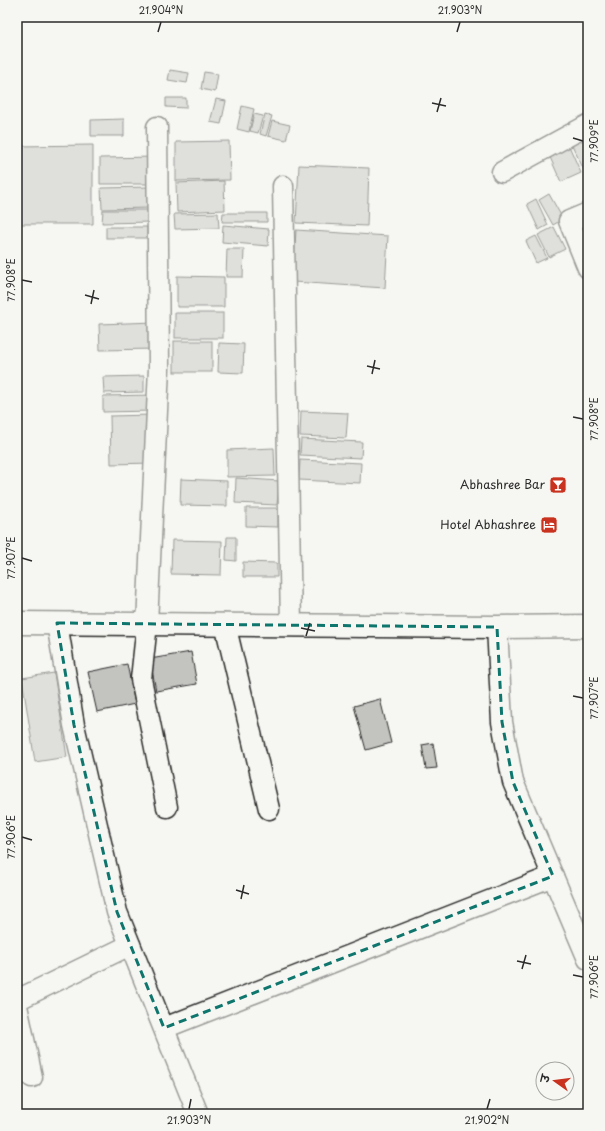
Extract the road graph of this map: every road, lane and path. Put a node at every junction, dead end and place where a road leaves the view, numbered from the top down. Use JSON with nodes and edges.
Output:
{"nodes":[{"id":1,"x":588,"y":125,"type":"edge"},
{"id":2,"x":158,"y":127,"type":"dead end"},
{"id":3,"x":502,"y":172,"type":"dead end"},
{"id":4,"x":283,"y":186,"type":"dead end"},
{"id":5,"x":588,"y":213,"type":"edge"},
{"id":6,"x":588,"y":268,"type":"edge"},
{"id":7,"x":17,"y":623,"type":"edge"},
{"id":8,"x":57,"y":623,"type":"junction"},
{"id":9,"x":147,"y":624,"type":"junction"},
{"id":10,"x":225,"y":624,"type":"junction"},
{"id":11,"x":290,"y":624,"type":"junction"},
{"id":12,"x":588,"y":626,"type":"edge"},
{"id":13,"x":497,"y":627,"type":"junction"},
{"id":14,"x":167,"y":807,"type":"dead end"},
{"id":15,"x":269,"y":809,"type":"dead end"},
{"id":16,"x":553,"y":876,"type":"junction"},
{"id":17,"x":130,"y":945,"type":"junction"},
{"id":18,"x":588,"y":959,"type":"edge"},
{"id":19,"x":17,"y":1000,"type":"edge"},
{"id":20,"x":17,"y":1006,"type":"edge"},
{"id":21,"x":164,"y":1028,"type":"junction"},
{"id":22,"x":32,"y":1077,"type":"dead end"},
{"id":23,"x":198,"y":1114,"type":"edge"}],
"edges":[{"from":1,"to":3,"type":"street"},
{"from":2,"to":9,"type":"street"},
{"from":4,"to":11,"type":"street"},
{"from":5,"to":6,"type":"street"},
{"from":7,"to":8,"type":"main road"},
{"from":8,"to":9,"type":"main road"},
{"from":8,"to":17,"type":"street"},
{"from":9,"to":10,"type":"main road"},
{"from":9,"to":14,"type":"street"},
{"from":10,"to":11,"type":"main road"},
{"from":10,"to":15,"type":"street"},
{"from":11,"to":13,"type":"main road"},
{"from":12,"to":13,"type":"main road"},
{"from":13,"to":16,"type":"street"},
{"from":16,"to":18,"type":"street"},
{"from":16,"to":21,"type":"street"},
{"from":17,"to":19,"type":"street"},
{"from":17,"to":21,"type":"street"},
{"from":20,"to":22,"type":"street"},
{"from":21,"to":23,"type":"street"}]}
